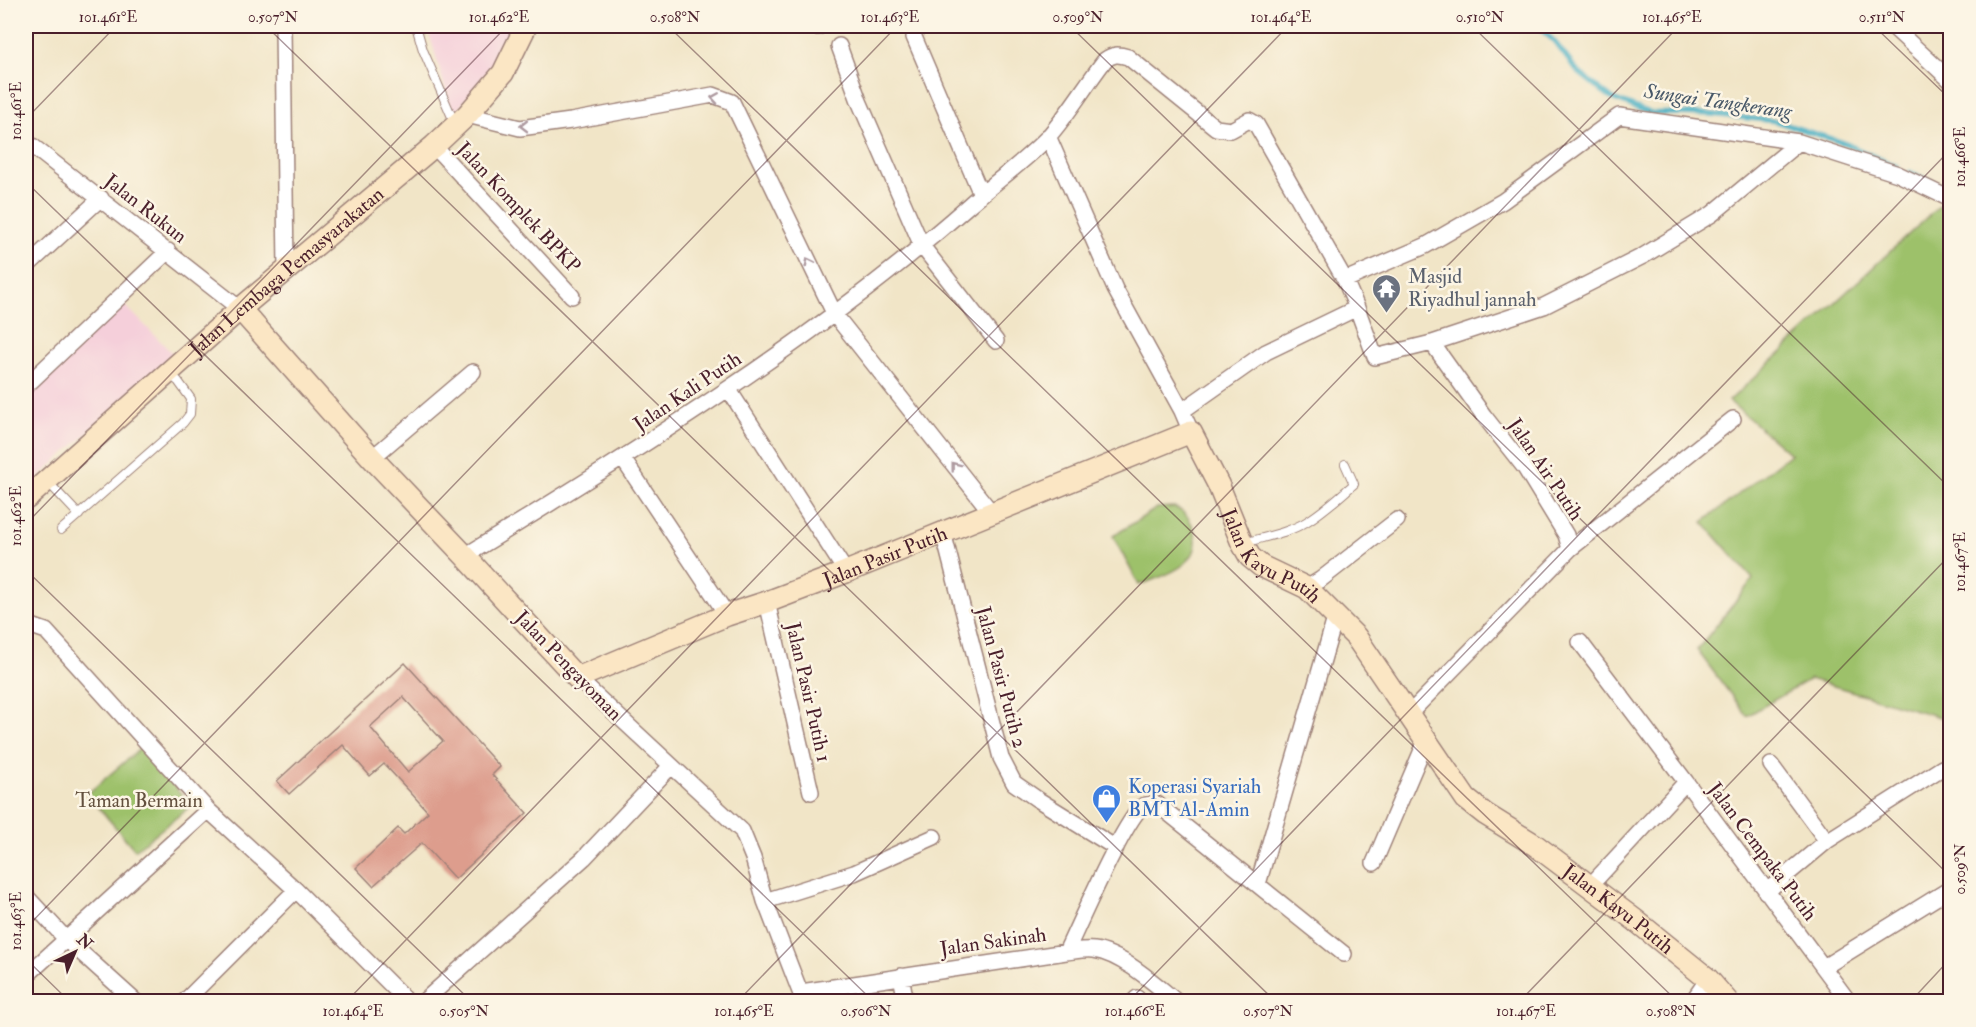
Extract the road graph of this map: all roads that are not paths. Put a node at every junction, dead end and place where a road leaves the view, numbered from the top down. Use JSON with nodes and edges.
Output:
{"nodes":[{"id":1,"x":283,"y":26,"type":"edge"},
{"id":2,"x":416,"y":26,"type":"edge"},
{"id":3,"x":526,"y":26,"type":"edge"},
{"id":4,"x":1892,"y":26,"type":"edge"},
{"id":5,"x":914,"y":37,"type":"dead end"},
{"id":6,"x":839,"y":46,"type":"dead end"},
{"id":7,"x":1950,"y":80,"type":"edge"},
{"id":8,"x":462,"y":120,"type":"junction"},
{"id":9,"x":1048,"y":136,"type":"junction"},
{"id":10,"x":26,"y":141,"type":"edge"},
{"id":11,"x":1799,"y":142,"type":"junction"},
{"id":12,"x":434,"y":146,"type":"junction"},
{"id":13,"x":981,"y":194,"type":"junction"},
{"id":14,"x":101,"y":198,"type":"junction"},
{"id":15,"x":1950,"y":199,"type":"edge"},
{"id":16,"x":922,"y":246,"type":"junction"},
{"id":17,"x":168,"y":251,"type":"junction"},
{"id":18,"x":26,"y":267,"type":"edge"},
{"id":19,"x":286,"y":270,"type":"junction"},
{"id":20,"x":1345,"y":280,"type":"junction"},
{"id":21,"x":572,"y":296,"type":"dead end"},
{"id":22,"x":1357,"y":308,"type":"junction"},
{"id":23,"x":240,"y":309,"type":"junction"},
{"id":24,"x":835,"y":315,"type":"junction"},
{"id":25,"x":996,"y":340,"type":"dead end"},
{"id":26,"x":1432,"y":343,"type":"junction"},
{"id":27,"x":473,"y":372,"type":"dead end"},
{"id":28,"x":168,"y":373,"type":"junction"},
{"id":29,"x":26,"y":386,"type":"edge"},
{"id":30,"x":729,"y":390,"type":"junction"},
{"id":31,"x":1182,"y":411,"type":"junction"},
{"id":32,"x":1733,"y":419,"type":"dead end"},
{"id":33,"x":1191,"y":432,"type":"junction"},
{"id":34,"x":372,"y":458,"type":"junction"},
{"id":35,"x":623,"y":459,"type":"junction"},
{"id":36,"x":1345,"y":464,"type":"dead end"},
{"id":37,"x":46,"y":480,"type":"junction"},
{"id":38,"x":26,"y":499,"type":"edge"},
{"id":39,"x":991,"y":512,"type":"junction"},
{"id":40,"x":79,"y":515,"type":"junction"},
{"id":41,"x":1397,"y":520,"type":"dead end"},
{"id":42,"x":61,"y":530,"type":"dead end"},
{"id":43,"x":943,"y":532,"type":"junction"},
{"id":44,"x":1242,"y":543,"type":"junction"},
{"id":45,"x":1570,"y":549,"type":"junction"},
{"id":46,"x":465,"y":556,"type":"junction"},
{"id":47,"x":846,"y":572,"type":"junction"},
{"id":48,"x":1307,"y":588,"type":"junction"},
{"id":49,"x":767,"y":602,"type":"junction"},
{"id":50,"x":727,"y":615,"type":"junction"},
{"id":51,"x":1335,"y":615,"type":"junction"},
{"id":52,"x":26,"y":624,"type":"edge"},
{"id":53,"x":1580,"y":642,"type":"dead end"},
{"id":54,"x":577,"y":678,"type":"junction"},
{"id":55,"x":1408,"y":714,"type":"junction"},
{"id":56,"x":1426,"y":741,"type":"junction"},
{"id":57,"x":1771,"y":765,"type":"dead end"},
{"id":58,"x":671,"y":766,"type":"junction"},
{"id":59,"x":1950,"y":766,"type":"edge"},
{"id":60,"x":1686,"y":782,"type":"junction"},
{"id":61,"x":811,"y":792,"type":"dead end"},
{"id":62,"x":208,"y":810,"type":"junction"},
{"id":63,"x":934,"y":837,"type":"dead end"},
{"id":64,"x":1827,"y":841,"type":"junction"},
{"id":65,"x":1116,"y":848,"type":"junction"},
{"id":66,"x":1374,"y":863,"type":"dead end"},
{"id":67,"x":1258,"y":884,"type":"junction"},
{"id":68,"x":1589,"y":887,"type":"junction"},
{"id":69,"x":1950,"y":889,"type":"edge"},
{"id":70,"x":296,"y":890,"type":"junction"},
{"id":71,"x":1766,"y":892,"type":"junction"},
{"id":72,"x":26,"y":896,"type":"edge"},
{"id":73,"x":765,"y":901,"type":"junction"},
{"id":74,"x":65,"y":938,"type":"junction"},
{"id":75,"x":1066,"y":952,"type":"junction"},
{"id":76,"x":1344,"y":954,"type":"dead end"},
{"id":77,"x":1824,"y":967,"type":"junction"},
{"id":78,"x":26,"y":976,"type":"edge"},
{"id":79,"x":901,"y":976,"type":"junction"},
{"id":80,"x":1708,"y":979,"type":"junction"},
{"id":81,"x":803,"y":997,"type":"edge"},
{"id":82,"x":136,"y":1002,"type":"edge"},
{"id":83,"x":184,"y":1002,"type":"edge"},
{"id":84,"x":408,"y":1002,"type":"edge"},
{"id":85,"x":423,"y":1002,"type":"edge"},
{"id":86,"x":906,"y":1002,"type":"edge"},
{"id":87,"x":1177,"y":1002,"type":"edge"},
{"id":88,"x":1692,"y":1002,"type":"edge"},
{"id":89,"x":1728,"y":1002,"type":"edge"},
{"id":90,"x":1849,"y":1002,"type":"edge"}],
"edges":[{"from":1,"to":19,"type":"street"},
{"from":2,"to":8,"type":"lane"},
{"from":3,"to":8,"type":"street","name":"Jalan Lembaga Pemasyarakatan"},
{"from":4,"to":7,"type":"street"},
{"from":5,"to":13,"type":"street"},
{"from":6,"to":16,"type":"street"},
{"from":8,"to":12,"type":"street","name":"Jalan Lembaga Pemasyarakatan"},
{"from":24,"to":8,"type":"street","one_way":true},
{"from":9,"to":13,"type":"street"},
{"from":9,"to":20,"type":"street"},
{"from":9,"to":31,"type":"street","name":"Jalan Kayu Putih"},
{"from":10,"to":14,"type":"street","name":"Jalan Rukun"},
{"from":11,"to":15,"type":"street"},
{"from":11,"to":20,"type":"street"},
{"from":11,"to":26,"type":"street"},
{"from":12,"to":19,"type":"street","name":"Jalan Lembaga Pemasyarakatan"},
{"from":12,"to":21,"type":"street","name":"Jalan Komplek BPKP"},
{"from":13,"to":16,"type":"street"},
{"from":14,"to":17,"type":"street","name":"Jalan Rukun"},
{"from":14,"to":18,"type":"street"},
{"from":16,"to":24,"type":"street","name":"Jalan Kali Putih"},
{"from":16,"to":25,"type":"street"},
{"from":17,"to":23,"type":"street","name":"Jalan Rukun"},
{"from":17,"to":29,"type":"street"},
{"from":19,"to":23,"type":"street","name":"Jalan Lembaga Pemasyarakatan"},
{"from":20,"to":22,"type":"street"},
{"from":22,"to":26,"type":"street"},
{"from":22,"to":31,"type":"street"},
{"from":23,"to":28,"type":"street","name":"Jalan Lembaga Pemasyarakatan"},
{"from":23,"to":34,"type":"street","name":"Jalan Pengayoman"},
{"from":24,"to":30,"type":"street","name":"Jalan Kali Putih"},
{"from":39,"to":24,"type":"street","one_way":true},
{"from":26,"to":45,"type":"street","name":"Jalan Air Putih"},
{"from":27,"to":34,"type":"street"},
{"from":28,"to":37,"type":"street","name":"Jalan Lembaga Pemasyarakatan"},
{"from":28,"to":40,"type":"lane"},
{"from":30,"to":35,"type":"street","name":"Jalan Kali Putih"},
{"from":30,"to":47,"type":"street"},
{"from":31,"to":33,"type":"street","name":"Jalan Kayu Putih"},
{"from":32,"to":45,"type":"street"},
{"from":33,"to":39,"type":"street","name":"Jalan Pasir Putih"},
{"from":33,"to":44,"type":"street","name":"Jalan Kayu Putih"},
{"from":34,"to":46,"type":"street","name":"Jalan Pengayoman"},
{"from":35,"to":46,"type":"street","name":"Jalan Kali Putih"},
{"from":35,"to":50,"type":"street"},
{"from":36,"to":44,"type":"lane"},
{"from":37,"to":38,"type":"street","name":"Jalan Lembaga Pemasyarakatan"},
{"from":37,"to":40,"type":"lane"},
{"from":39,"to":43,"type":"street","name":"Jalan Pasir Putih"},
{"from":40,"to":42,"type":"lane"},
{"from":41,"to":48,"type":"street"},
{"from":43,"to":47,"type":"street","name":"Jalan Pasir Putih"},
{"from":43,"to":65,"type":"street","name":"Jalan Pasir Putih 2"},
{"from":44,"to":48,"type":"street","name":"Jalan Kayu Putih"},
{"from":45,"to":55,"type":"street","name":"Jalan Air Putih"},
{"from":46,"to":54,"type":"street","name":"Jalan Pengayoman"},
{"from":47,"to":49,"type":"street","name":"Jalan Pasir Putih"},
{"from":48,"to":51,"type":"street","name":"Jalan Kayu Putih"},
{"from":49,"to":50,"type":"street","name":"Jalan Pasir Putih"},
{"from":49,"to":61,"type":"street","name":"Jalan Pasir Putih 1"},
{"from":50,"to":54,"type":"street","name":"Jalan Pasir Putih"},
{"from":51,"to":55,"type":"street","name":"Jalan Kayu Putih"},
{"from":51,"to":67,"type":"street"},
{"from":52,"to":62,"type":"street"},
{"from":53,"to":60,"type":"street"},
{"from":54,"to":58,"type":"street","name":"Jalan Pengayoman"},
{"from":55,"to":56,"type":"street","name":"Jalan Kayu Putih"},
{"from":56,"to":66,"type":"street"},
{"from":56,"to":68,"type":"street","name":"Jalan Kayu Putih"},
{"from":57,"to":64,"type":"street"},
{"from":58,"to":73,"type":"street","name":"Jalan Pengayoman"},
{"from":58,"to":85,"type":"street"},
{"from":59,"to":64,"type":"street"},
{"from":60,"to":68,"type":"street","name":"Jalan Cempaka Putih"},
{"from":60,"to":71,"type":"street","name":"Jalan Cempaka Putih"},
{"from":62,"to":70,"type":"street"},
{"from":62,"to":74,"type":"street"},
{"from":63,"to":73,"type":"street"},
{"from":64,"to":71,"type":"street"},
{"from":65,"to":67,"type":"street"},
{"from":65,"to":75,"type":"street"},
{"from":67,"to":76,"type":"street"},
{"from":68,"to":80,"type":"street","name":"Jalan Kayu Putih"},
{"from":69,"to":77,"type":"street"},
{"from":70,"to":83,"type":"street"},
{"from":70,"to":84,"type":"street"},
{"from":71,"to":77,"type":"street","name":"Jalan Cempaka Putih"},
{"from":72,"to":74,"type":"street"},
{"from":73,"to":81,"type":"street","name":"Jalan Pengayoman"},
{"from":74,"to":78,"type":"street"},
{"from":74,"to":82,"type":"street"},
{"from":75,"to":79,"type":"street","name":"Jalan Sakinah"},
{"from":75,"to":87,"type":"street","name":"Jalan Sakinah"},
{"from":77,"to":90,"type":"street","name":"Jalan Cempaka Putih"},
{"from":79,"to":81,"type":"street","name":"Jalan Sakinah"},
{"from":79,"to":86,"type":"street"},
{"from":80,"to":88,"type":"street"},
{"from":80,"to":89,"type":"street","name":"Jalan Kayu Putih"}]}
